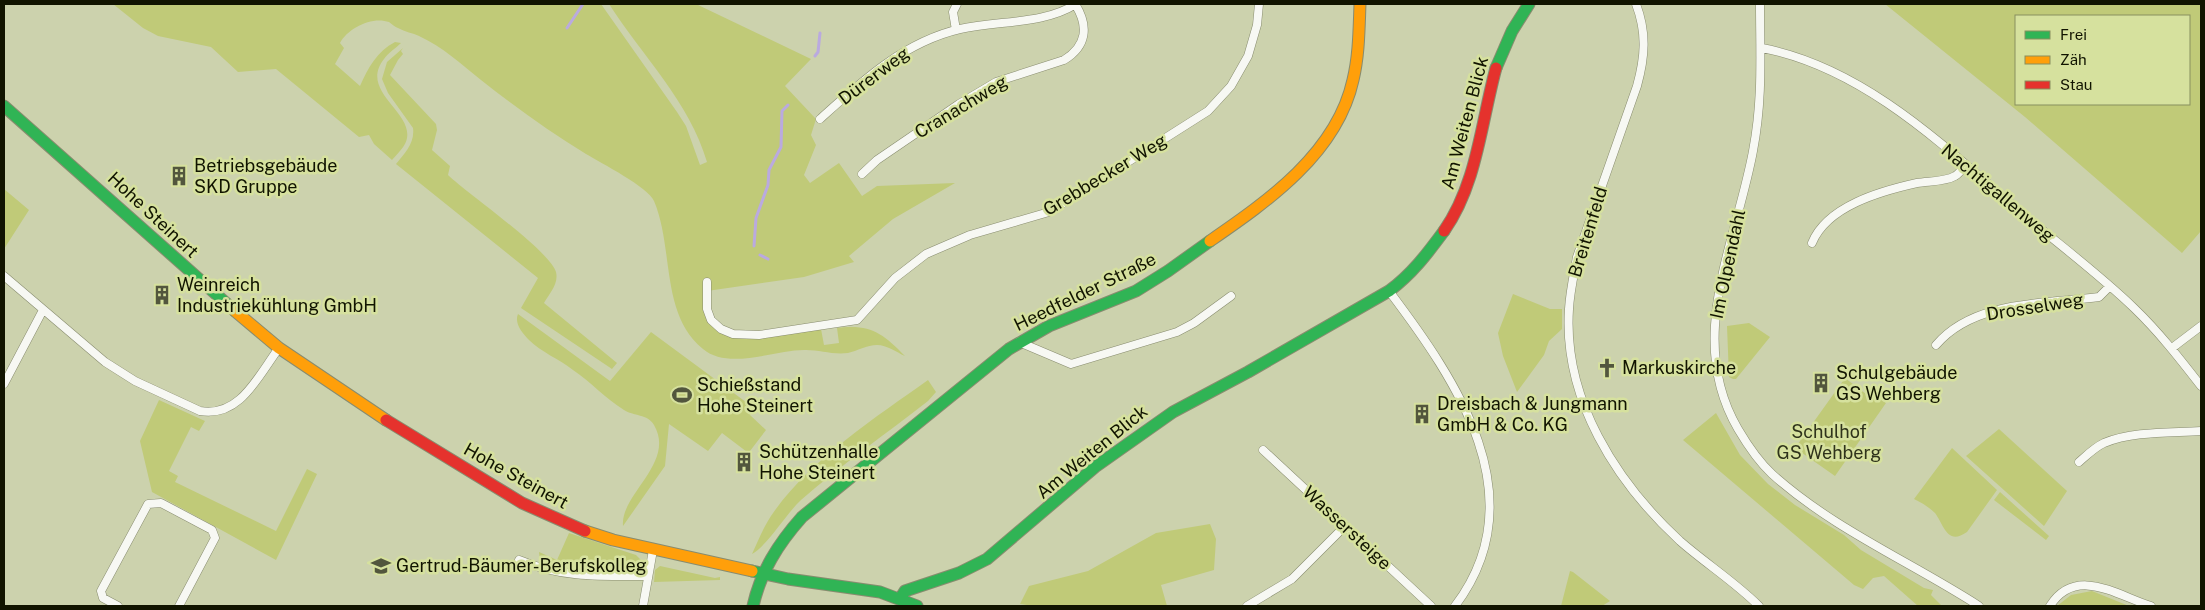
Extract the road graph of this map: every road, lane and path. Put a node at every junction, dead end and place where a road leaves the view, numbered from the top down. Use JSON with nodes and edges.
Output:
{"nodes":[{"id":1,"x":957,"y":4,"type":"edge"},
{"id":2,"x":1076,"y":4,"type":"edge"},
{"id":3,"x":1259,"y":4,"type":"edge"},
{"id":4,"x":1360,"y":4,"type":"edge"},
{"id":5,"x":1529,"y":4,"type":"edge"},
{"id":6,"x":1636,"y":4,"type":"edge"},
{"id":7,"x":1760,"y":4,"type":"edge"},
{"id":8,"x":956,"y":30,"type":"junction"},
{"id":9,"x":1762,"y":48,"type":"junction"},
{"id":10,"x":4,"y":106,"type":"edge"},
{"id":11,"x":820,"y":119,"type":"dead end"},
{"id":12,"x":1965,"y":165,"type":"junction"},
{"id":13,"x":862,"y":174,"type":"dead end"},
{"id":14,"x":1812,"y":243,"type":"dead end"},
{"id":15,"x":4,"y":276,"type":"edge"},
{"id":16,"x":707,"y":282,"type":"dead end"},
{"id":17,"x":2109,"y":287,"type":"junction"},
{"id":18,"x":1389,"y":291,"type":"junction"},
{"id":19,"x":1231,"y":296,"type":"dead end"},
{"id":20,"x":43,"y":310,"type":"junction"},
{"id":21,"x":2201,"y":326,"type":"edge"},
{"id":22,"x":1019,"y":342,"type":"junction"},
{"id":23,"x":1936,"y":345,"type":"dead end"},
{"id":24,"x":279,"y":348,"type":"junction"},
{"id":25,"x":2172,"y":348,"type":"junction"},
{"id":26,"x":4,"y":384,"type":"edge"},
{"id":27,"x":2201,"y":386,"type":"edge"},
{"id":28,"x":2201,"y":431,"type":"edge"},
{"id":29,"x":1263,"y":450,"type":"dead end"},
{"id":30,"x":2080,"y":462,"type":"dead end"},
{"id":31,"x":1345,"y":526,"type":"junction"},
{"id":32,"x":653,"y":550,"type":"junction"},
{"id":33,"x":519,"y":560,"type":"dead end"},
{"id":34,"x":762,"y":572,"type":"junction"},
{"id":35,"x":647,"y":576,"type":"junction"},
{"id":36,"x":900,"y":599,"type":"junction"},
{"id":37,"x":118,"y":606,"type":"edge"},
{"id":38,"x":179,"y":606,"type":"edge"},
{"id":39,"x":643,"y":606,"type":"edge"},
{"id":40,"x":753,"y":606,"type":"edge"},
{"id":41,"x":917,"y":606,"type":"edge"},
{"id":42,"x":1246,"y":606,"type":"edge"},
{"id":43,"x":1431,"y":606,"type":"edge"},
{"id":44,"x":1455,"y":606,"type":"edge"},
{"id":45,"x":1759,"y":606,"type":"edge"},
{"id":46,"x":1979,"y":606,"type":"edge"},
{"id":47,"x":2050,"y":606,"type":"edge"},
{"id":48,"x":2151,"y":606,"type":"edge"}],
"edges":[{"from":1,"to":8,"type":"street"},
{"from":2,"to":8,"type":"street","name":"Dürerweg"},
{"from":2,"to":13,"type":"street","name":"Cranachweg"},
{"from":3,"to":16,"type":"street","name":"Grebbecker Weg"},
{"from":4,"to":22,"type":"street","name":"Heedfelder Straße"},
{"from":5,"to":18,"type":"street","name":"Am Weiten Blick"},
{"from":6,"to":45,"type":"street","name":"Breitenfeld"},
{"from":7,"to":9,"type":"street","name":"Im Olpendahl"},
{"from":8,"to":11,"type":"street","name":"Dürerweg"},
{"from":9,"to":12,"type":"street","name":"Nachtigallenweg"},
{"from":9,"to":46,"type":"street","name":"Im Olpendahl"},
{"from":10,"to":24,"type":"street","name":"Hohe Steinert"},
{"from":12,"to":14,"type":"street"},
{"from":12,"to":17,"type":"street","name":"Nachtigallenweg"},
{"from":15,"to":20,"type":"street"},
{"from":17,"to":23,"type":"street","name":"Drosselweg"},
{"from":17,"to":25,"type":"street","name":"Nachtigallenweg"},
{"from":18,"to":36,"type":"street","name":"Am Weiten Blick"},
{"from":18,"to":44,"type":"street"},
{"from":19,"to":22,"type":"street"},
{"from":20,"to":24,"type":"street"},
{"from":20,"to":26,"type":"street"},
{"from":21,"to":25,"type":"street"},
{"from":22,"to":34,"type":"street","name":"Heedfelder Straße"},
{"from":24,"to":32,"type":"street","name":"Hohe Steinert"},
{"from":25,"to":27,"type":"street","name":"Nachtigallenweg"},
{"from":28,"to":30,"type":"street"},
{"from":29,"to":31,"type":"street","name":"Wassersteige"},
{"from":31,"to":42,"type":"street"},
{"from":31,"to":43,"type":"street","name":"Wassersteige"},
{"from":32,"to":34,"type":"street","name":"Hohe Steinert"},
{"from":32,"to":35,"type":"street"},
{"from":33,"to":35,"type":"street"},
{"from":34,"to":36,"type":"street"},
{"from":34,"to":40,"type":"street","name":"Heedfelder Straße"},
{"from":35,"to":39,"type":"street"},
{"from":36,"to":41,"type":"street"},
{"from":37,"to":38,"type":"street"},
{"from":47,"to":48,"type":"street"}]}
